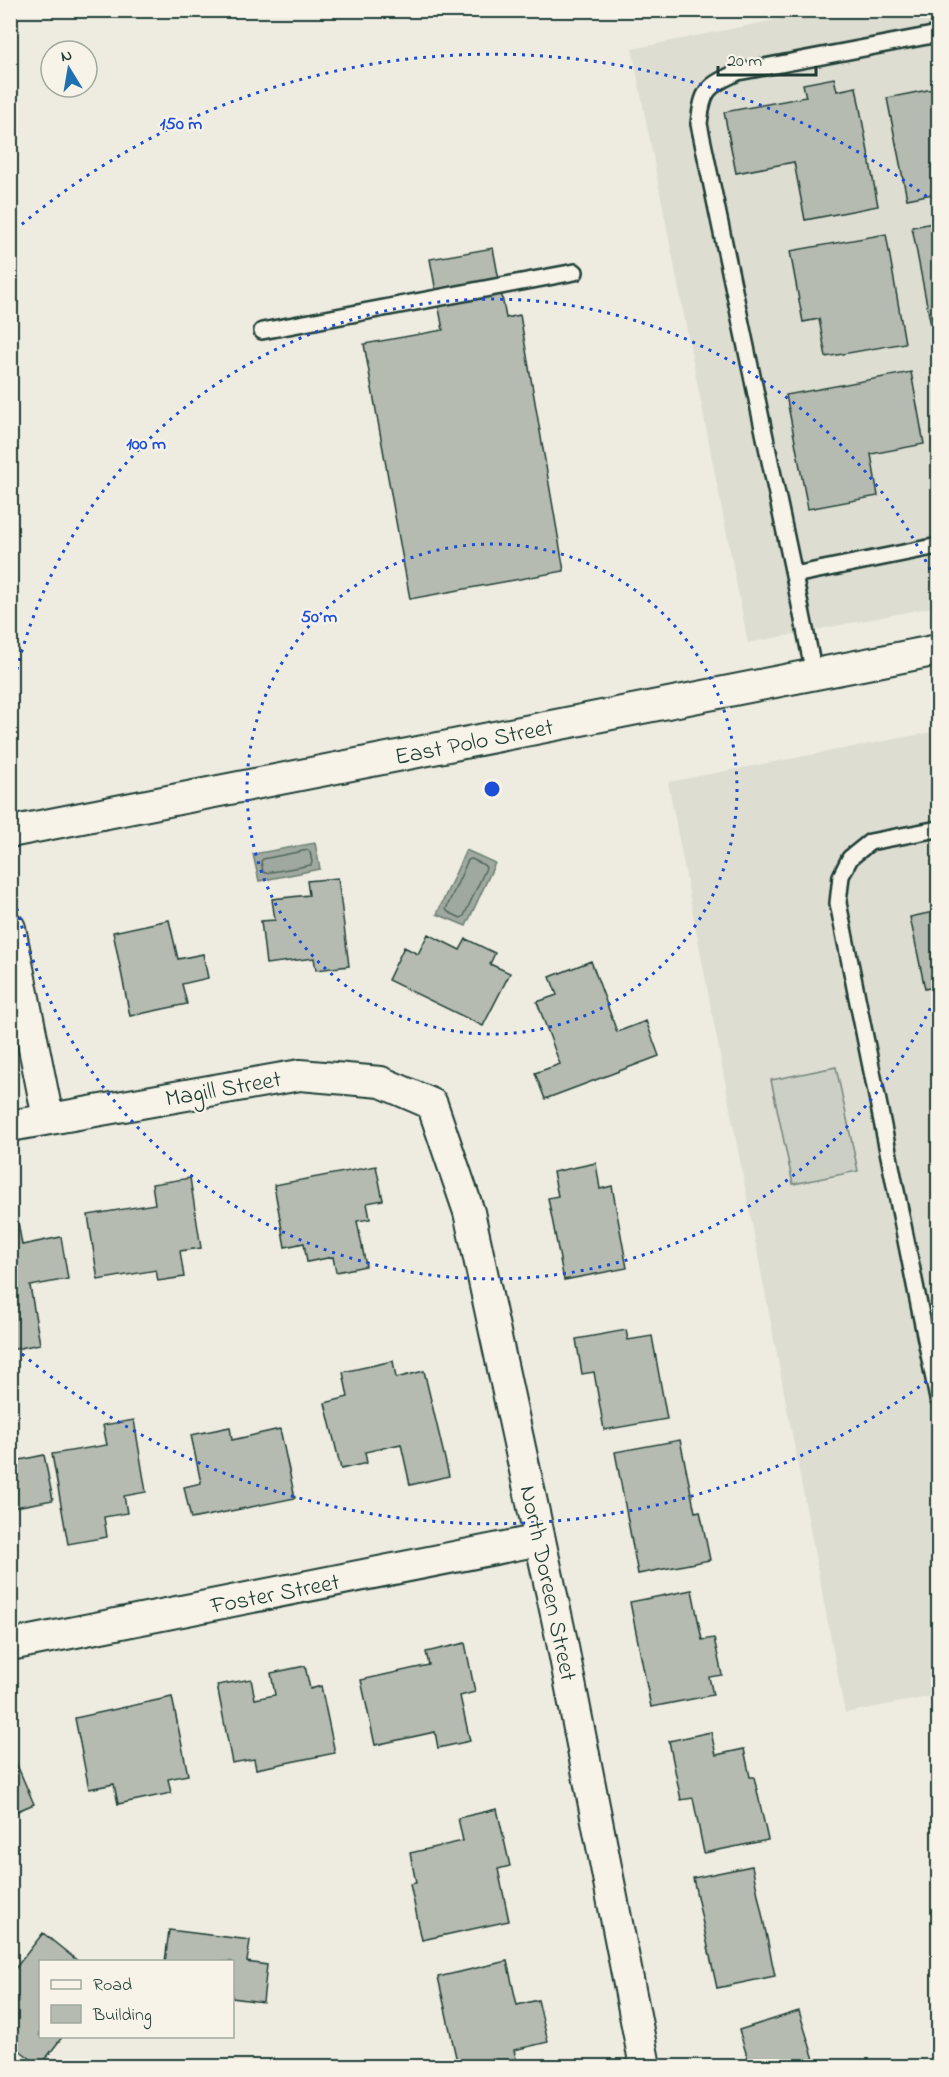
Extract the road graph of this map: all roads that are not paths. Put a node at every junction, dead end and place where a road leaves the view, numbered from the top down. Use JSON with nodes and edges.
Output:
{"nodes":[{"id":1,"x":939,"y":34,"type":"edge"},
{"id":2,"x":575,"y":272,"type":"dead end"},
{"id":3,"x":262,"y":331,"type":"dead end"},
{"id":4,"x":939,"y":546,"type":"edge"},
{"id":5,"x":794,"y":576,"type":"junction"},
{"id":6,"x":939,"y":650,"type":"edge"},
{"id":7,"x":813,"y":674,"type":"junction"},
{"id":8,"x":939,"y":829,"type":"edge"},
{"id":9,"x":10,"y":832,"type":"edge"},
{"id":10,"x":10,"y":928,"type":"edge"},
{"id":11,"x":432,"y":1104,"type":"joint"},
{"id":12,"x":48,"y":1118,"type":"junction"},
{"id":13,"x":10,"y":1126,"type":"edge"},
{"id":14,"x":939,"y":1399,"type":"edge"},
{"id":15,"x":540,"y":1540,"type":"junction"},
{"id":16,"x":10,"y":1645,"type":"edge"},
{"id":17,"x":645,"y":2067,"type":"edge"}],
"edges":[{"from":1,"to":5,"type":"lane"},
{"from":2,"to":3,"type":"lane"},
{"from":4,"to":5,"type":"lane"},
{"from":5,"to":7,"type":"lane"},
{"from":6,"to":7,"type":"street","name":"East Polo Street"},
{"from":7,"to":9,"type":"street","name":"East Polo Street"},
{"from":8,"to":14,"type":"lane"},
{"from":10,"to":12,"type":"street"},
{"from":11,"to":12,"type":"street","name":"Magill Street"},
{"from":11,"to":15,"type":"street","name":"North Doreen Street"},
{"from":12,"to":13,"type":"street","name":"Magill Street"},
{"from":15,"to":16,"type":"street","name":"Foster Street"},
{"from":15,"to":17,"type":"street","name":"North Doreen Street"}]}
